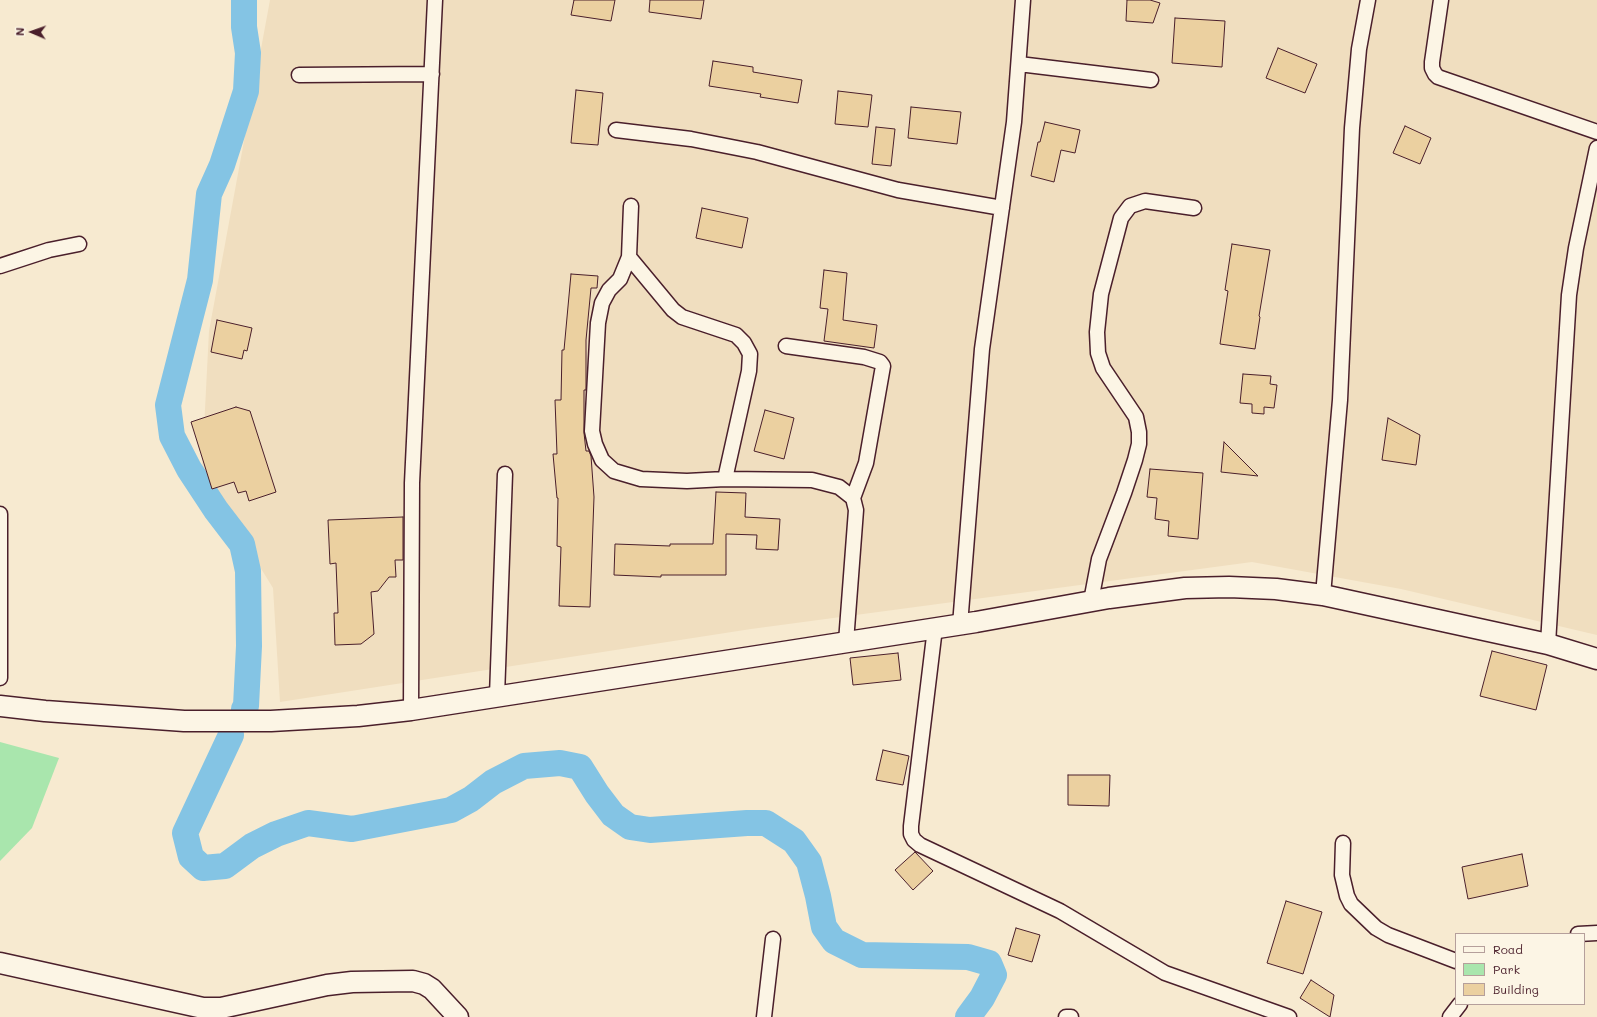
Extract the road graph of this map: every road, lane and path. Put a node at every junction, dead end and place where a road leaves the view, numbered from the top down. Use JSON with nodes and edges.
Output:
{"nodes":[{"id":1,"x":435,"y":0,"type":"edge"},
{"id":2,"x":1023,"y":0,"type":"edge"},
{"id":3,"x":1368,"y":0,"type":"edge"},
{"id":4,"x":1441,"y":0,"type":"edge"},
{"id":5,"x":1018,"y":64,"type":"junction"},
{"id":6,"x":432,"y":74,"type":"junction"},
{"id":7,"x":299,"y":75,"type":"dead end"},
{"id":8,"x":1151,"y":80,"type":"dead end"},
{"id":9,"x":616,"y":130,"type":"dead end"},
{"id":10,"x":1597,"y":132,"type":"edge"},
{"id":11,"x":1597,"y":148,"type":"edge"},
{"id":12,"x":631,"y":206,"type":"dead end"},
{"id":13,"x":1002,"y":208,"type":"junction"},
{"id":14,"x":1194,"y":208,"type":"dead end"},
{"id":15,"x":79,"y":244,"type":"dead end"},
{"id":16,"x":629,"y":257,"type":"junction"},
{"id":17,"x":0,"y":266,"type":"edge"},
{"id":18,"x":786,"y":346,"type":"dead end"},
{"id":19,"x":505,"y":474,"type":"dead end"},
{"id":20,"x":725,"y":479,"type":"junction"},
{"id":21,"x":853,"y":498,"type":"junction"},
{"id":22,"x":0,"y":514,"type":"edge"},
{"id":23,"x":1323,"y":595,"type":"junction"},
{"id":24,"x":1091,"y":601,"type":"junction"},
{"id":25,"x":960,"y":625,"type":"junction"},
{"id":26,"x":935,"y":628,"type":"junction"},
{"id":27,"x":846,"y":642,"type":"junction"},
{"id":28,"x":1548,"y":644,"type":"junction"},
{"id":29,"x":1597,"y":659,"type":"edge"},
{"id":30,"x":0,"y":678,"type":"edge"},
{"id":31,"x":497,"y":696,"type":"junction"},
{"id":32,"x":0,"y":706,"type":"edge"},
{"id":33,"x":411,"y":710,"type":"junction"},
{"id":34,"x":1343,"y":843,"type":"dead end"},
{"id":35,"x":1597,"y":933,"type":"edge"},
{"id":36,"x":1585,"y":934,"type":"edge"},
{"id":37,"x":773,"y":939,"type":"dead end"},
{"id":38,"x":1455,"y":960,"type":"edge"},
{"id":39,"x":0,"y":963,"type":"edge"},
{"id":40,"x":1459,"y":1005,"type":"edge"},
{"id":41,"x":458,"y":1017,"type":"edge"},
{"id":42,"x":764,"y":1017,"type":"edge"},
{"id":43,"x":1066,"y":1017,"type":"edge"},
{"id":44,"x":1071,"y":1017,"type":"edge"},
{"id":45,"x":1289,"y":1017,"type":"edge"},
{"id":46,"x":1450,"y":1017,"type":"edge"}],
"edges":[{"from":1,"to":6,"type":"street"},
{"from":2,"to":5,"type":"street"},
{"from":3,"to":23,"type":"street"},
{"from":4,"to":10,"type":"street"},
{"from":5,"to":8,"type":"street"},
{"from":5,"to":13,"type":"street"},
{"from":6,"to":7,"type":"street"},
{"from":6,"to":33,"type":"street"},
{"from":9,"to":13,"type":"street"},
{"from":11,"to":28,"type":"street"},
{"from":12,"to":16,"type":"street"},
{"from":13,"to":25,"type":"street"},
{"from":14,"to":24,"type":"street"},
{"from":15,"to":17,"type":"street"},
{"from":16,"to":20,"type":"street"},
{"from":16,"to":20,"type":"street"},
{"from":18,"to":21,"type":"street"},
{"from":19,"to":31,"type":"street"},
{"from":20,"to":21,"type":"street"},
{"from":21,"to":27,"type":"street"},
{"from":22,"to":30,"type":"street"},
{"from":23,"to":24,"type":"main road"},
{"from":23,"to":28,"type":"main road"},
{"from":24,"to":25,"type":"main road"},
{"from":25,"to":26,"type":"main road"},
{"from":26,"to":27,"type":"main road"},
{"from":26,"to":45,"type":"street"},
{"from":27,"to":31,"type":"main road"},
{"from":28,"to":29,"type":"main road"},
{"from":31,"to":33,"type":"main road"},
{"from":32,"to":33,"type":"main road"},
{"from":34,"to":38,"type":"street"},
{"from":35,"to":36,"type":"street"},
{"from":37,"to":42,"type":"street"},
{"from":39,"to":41,"type":"main road"},
{"from":40,"to":46,"type":"street"},
{"from":43,"to":44,"type":"street"}]}
